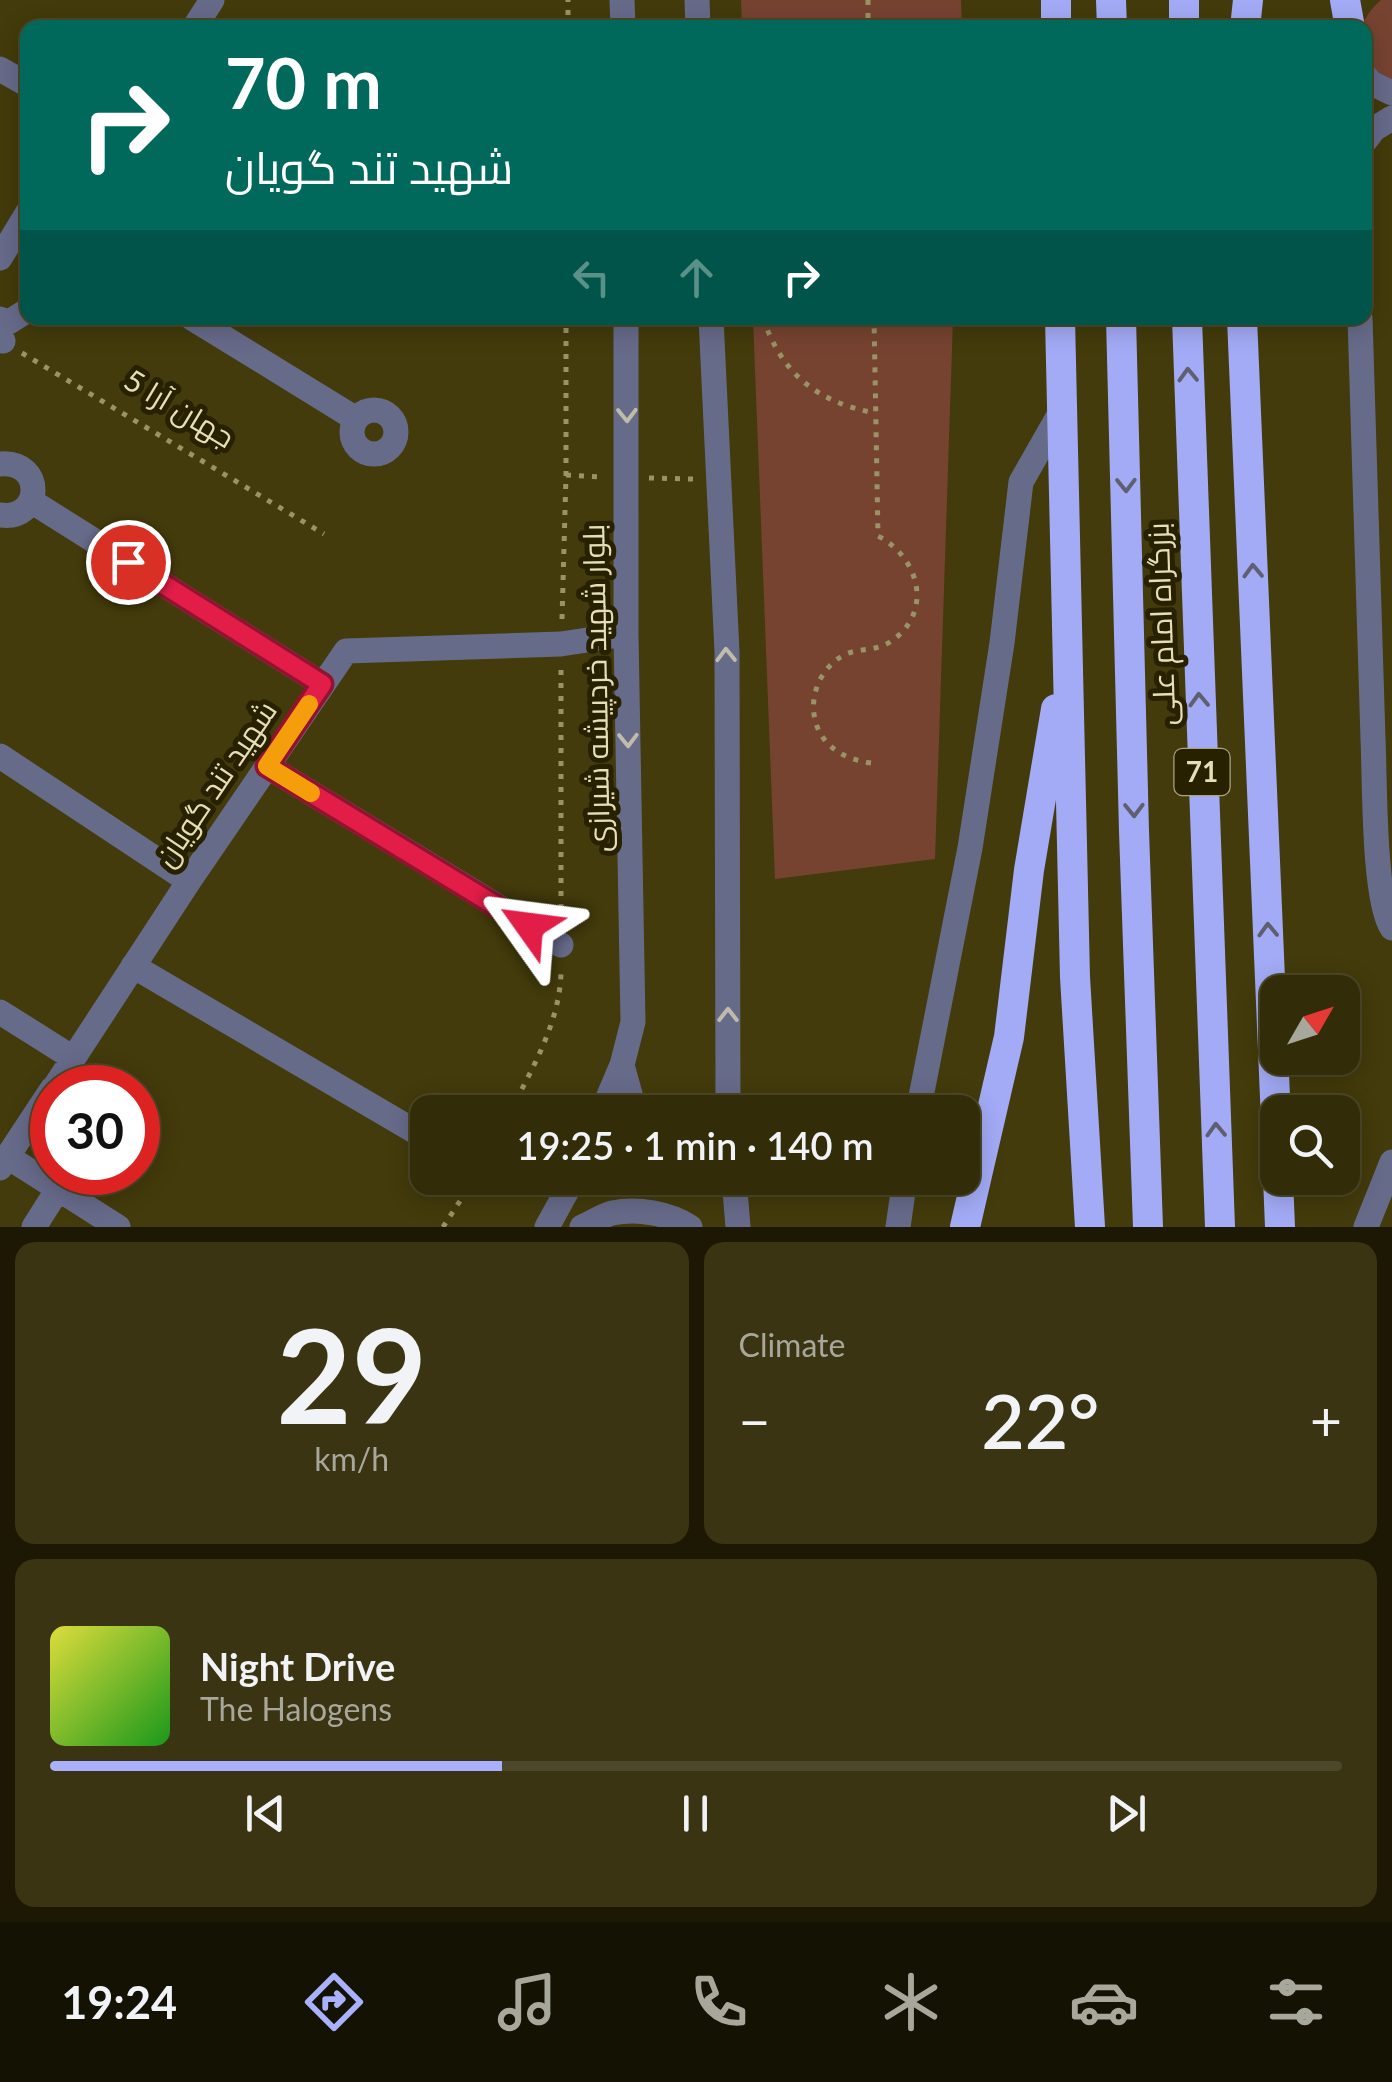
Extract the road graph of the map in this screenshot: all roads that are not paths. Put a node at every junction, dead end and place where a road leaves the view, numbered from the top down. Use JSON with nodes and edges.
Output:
{"nodes":[{"id":1,"x":20,"y":225,"type":"edge"},
{"id":2,"x":0,"y":258,"type":"edge"},
{"id":3,"x":20,"y":315,"type":"edge"},
{"id":4,"x":203,"y":325,"type":"edge"},
{"id":5,"x":626,"y":325,"type":"edge"},
{"id":6,"x":712,"y":325,"type":"edge"},
{"id":7,"x":1060,"y":325,"type":"edge"},
{"id":8,"x":1121,"y":325,"type":"edge"},
{"id":9,"x":1187,"y":325,"type":"edge"},
{"id":10,"x":1242,"y":325,"type":"edge"},
{"id":11,"x":1360,"y":325,"type":"edge"},
{"id":12,"x":1,"y":333,"type":"edge"},
{"id":13,"x":1062,"y":410,"type":"junction"},
{"id":14,"x":356,"y":419,"type":"dead end"},
{"id":15,"x":0,"y":464,"type":"edge"},
{"id":16,"x":31,"y":501,"type":"junction"},
{"id":17,"x":0,"y":515,"type":"edge"},
{"id":18,"x":626,"y":634,"type":"junction"},
{"id":19,"x":1067,"y":637,"type":"junction"},
{"id":20,"x":322,"y":684,"type":"junction"},
{"id":21,"x":0,"y":756,"type":"edge"},
{"id":22,"x":267,"y":766,"type":"junction"},
{"id":23,"x":190,"y":881,"type":"junction"},
{"id":24,"x":1392,"y":928,"type":"edge"},
{"id":25,"x":561,"y":946,"type":"road end"},
{"id":26,"x":134,"y":966,"type":"junction"},
{"id":27,"x":0,"y":1012,"type":"edge"},
{"id":28,"x":73,"y":1058,"type":"junction"},
{"id":29,"x":68,"y":1065,"type":"edge"},
{"id":30,"x":622,"y":1065,"type":"junction"},
{"id":31,"x":609,"y":1095,"type":"edge"},
{"id":32,"x":630,"y":1095,"type":"edge"},
{"id":33,"x":727,"y":1095,"type":"edge"},
{"id":34,"x":921,"y":1095,"type":"edge"},
{"id":35,"x":1275,"y":1095,"type":"edge"},
{"id":36,"x":30,"y":1123,"type":"edge"},
{"id":37,"x":410,"y":1128,"type":"edge"},
{"id":38,"x":1392,"y":1162,"type":"edge"},
{"id":39,"x":4,"y":1163,"type":"edge"},
{"id":40,"x":30,"y":1176,"type":"edge"},
{"id":41,"x":54,"y":1195,"type":"edge"},
{"id":42,"x":67,"y":1195,"type":"edge"},
{"id":43,"x":564,"y":1195,"type":"edge"},
{"id":44,"x":735,"y":1195,"type":"edge"},
{"id":45,"x":903,"y":1195,"type":"edge"},
{"id":46,"x":1279,"y":1195,"type":"edge"},
{"id":47,"x":34,"y":1227,"type":"edge"},
{"id":48,"x":118,"y":1227,"type":"edge"},
{"id":49,"x":546,"y":1227,"type":"edge"},
{"id":50,"x":582,"y":1227,"type":"edge"},
{"id":51,"x":690,"y":1227,"type":"edge"},
{"id":52,"x":738,"y":1227,"type":"edge"},
{"id":53,"x":898,"y":1227,"type":"edge"},
{"id":54,"x":965,"y":1227,"type":"edge"},
{"id":55,"x":1090,"y":1227,"type":"edge"},
{"id":56,"x":1148,"y":1227,"type":"edge"},
{"id":57,"x":1220,"y":1227,"type":"edge"},
{"id":58,"x":1280,"y":1227,"type":"edge"},
{"id":59,"x":1366,"y":1227,"type":"edge"}],
"edges":[{"from":1,"to":2,"type":"street"},
{"from":3,"to":12,"type":"street"},
{"from":4,"to":14,"type":"street"},
{"from":5,"to":18,"type":"street","name":"بلوار شهید خردپیشه شیرازی","one_way":true},
{"from":33,"to":6,"type":"street","one_way":true},
{"from":7,"to":13,"type":"highway"},
{"from":8,"to":56,"type":"highway","name":"بزرگراه امام علی","number":"71","one_way":true},
{"from":57,"to":9,"type":"highway","name":"بزرگراه امام علی","number":"71","one_way":true},
{"from":35,"to":10,"type":"highway","one_way":true},
{"from":11,"to":24,"type":"street"},
{"from":13,"to":19,"type":"highway"},
{"from":13,"to":34,"type":"street"},
{"from":15,"to":16,"type":"street"},
{"from":16,"to":17,"type":"street"},
{"from":16,"to":20,"type":"street"},
{"from":18,"to":20,"type":"street","name":"شهید تند گویان"},
{"from":18,"to":30,"type":"street","name":"بلوار شهید خردپیشه شیرازی","one_way":true},
{"from":19,"to":54,"type":"highway"},
{"from":19,"to":55,"type":"highway"},
{"from":20,"to":22,"type":"street","name":"شهید تند گویان"},
{"from":21,"to":23,"type":"street"},
{"from":22,"to":23,"type":"street","name":"شهید تند گویان"},
{"from":22,"to":25,"type":"street"},
{"from":23,"to":26,"type":"street","name":"شهید تند گویان"},
{"from":26,"to":28,"type":"street","name":"شهید تند گویان"},
{"from":26,"to":37,"type":"street"},
{"from":27,"to":28,"type":"street"},
{"from":28,"to":29,"type":"street","name":"شهید تند گویان"},
{"from":30,"to":31,"type":"street","name":"بلوار شهید خردپیشه شیرازی"},
{"from":30,"to":32,"type":"street"},
{"from":36,"to":39,"type":"street","name":"شهید تند گویان"},
{"from":38,"to":59,"type":"street"},
{"from":39,"to":40,"type":"street"},
{"from":41,"to":47,"type":"street"},
{"from":42,"to":48,"type":"street"},
{"from":43,"to":49,"type":"street"},
{"from":44,"to":52,"type":"street"},
{"from":45,"to":53,"type":"street"},
{"from":46,"to":58,"type":"highway"},
{"from":50,"to":51,"type":"street"}]}
